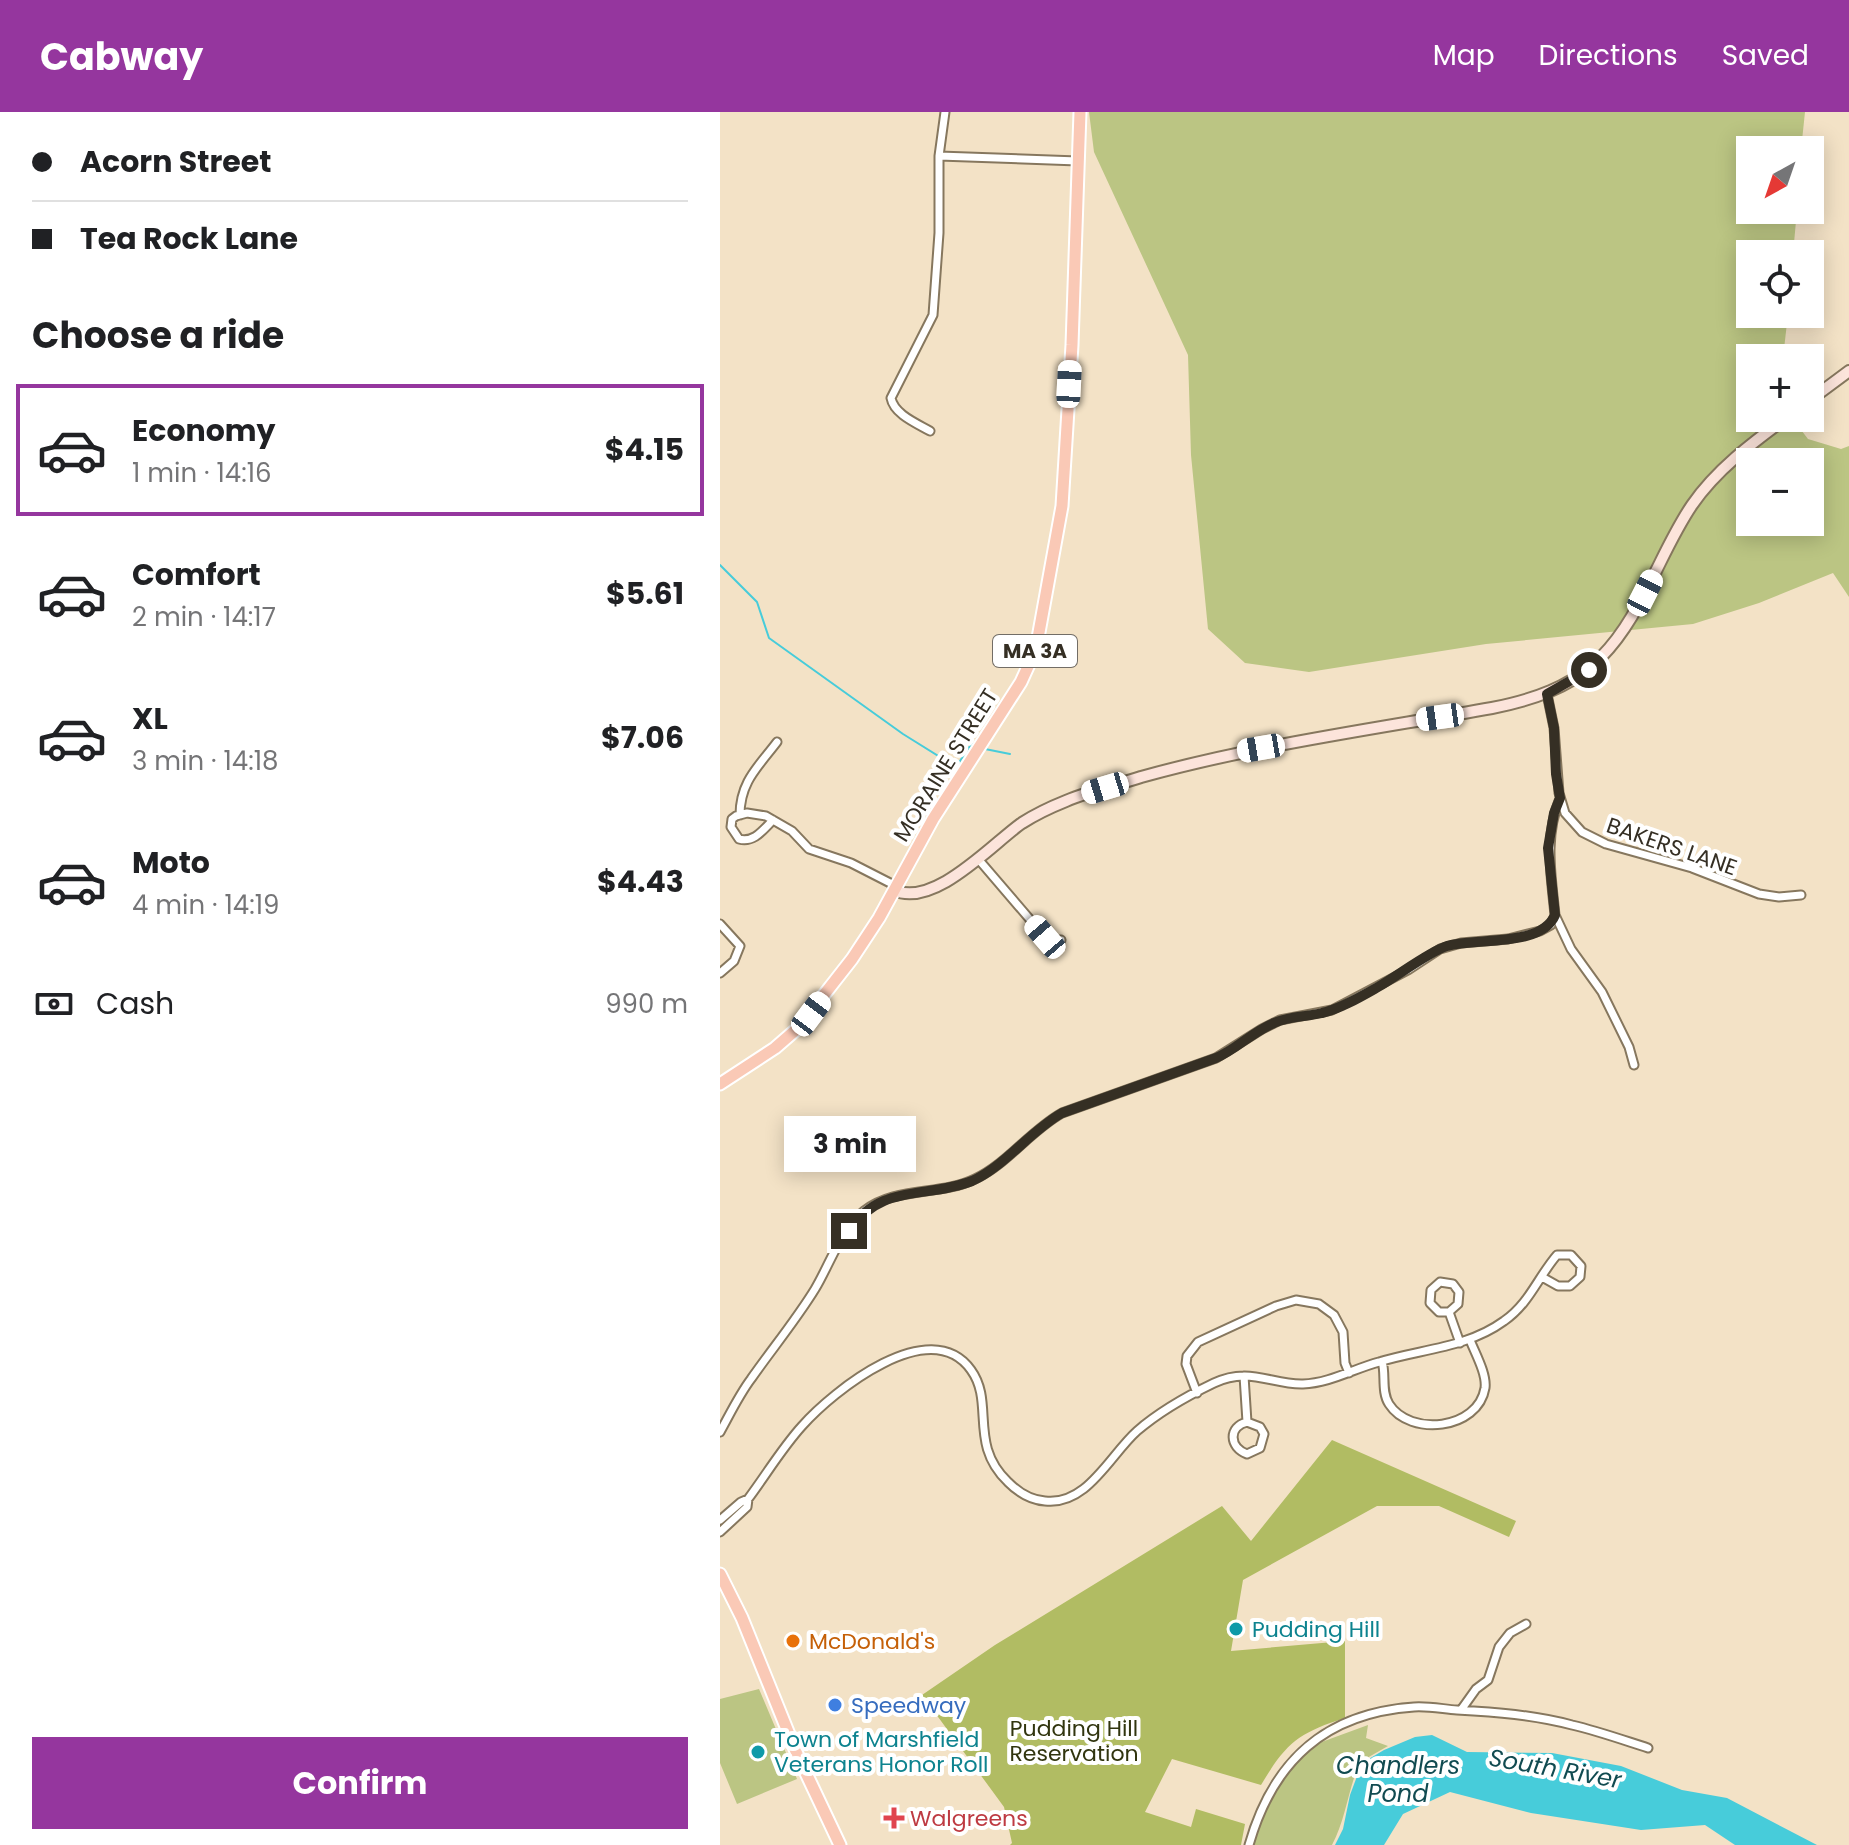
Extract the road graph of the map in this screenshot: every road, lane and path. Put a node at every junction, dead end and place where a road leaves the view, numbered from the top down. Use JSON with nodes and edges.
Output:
{"nodes":[{"id":1,"x":945,"y":112,"type":"edge"},
{"id":2,"x":1080,"y":112,"type":"edge"},
{"id":3,"x":939,"y":156,"type":"junction"},
{"id":4,"x":1078,"y":161,"type":"junction"},
{"id":5,"x":1849,"y":371,"type":"edge"},
{"id":6,"x":1824,"y":390,"type":"edge"},
{"id":7,"x":930,"y":431,"type":"dead end"},
{"id":8,"x":1768,"y":432,"type":"edge"},
{"id":9,"x":1547,"y":694,"type":"junction"},
{"id":10,"x":777,"y":742,"type":"dead end"},
{"id":11,"x":1560,"y":798,"type":"junction"},
{"id":12,"x":740,"y":815,"type":"junction"},
{"id":13,"x":773,"y":820,"type":"junction"},
{"id":14,"x":979,"y":860,"type":"junction"},
{"id":15,"x":895,"y":888,"type":"junction"},
{"id":16,"x":1801,"y":895,"type":"dead end"},
{"id":17,"x":1555,"y":915,"type":"junction"},
{"id":18,"x":720,"y":924,"type":"edge"},
{"id":19,"x":1061,"y":940,"type":"dead end"},
{"id":20,"x":720,"y":973,"type":"edge"},
{"id":21,"x":1634,"y":1065,"type":"dead end"},
{"id":22,"x":720,"y":1084,"type":"edge"},
{"id":23,"x":1542,"y":1277,"type":"junction"},
{"id":24,"x":1449,"y":1312,"type":"junction"},
{"id":25,"x":1470,"y":1340,"type":"junction"},
{"id":26,"x":1460,"y":1343,"type":"junction"},
{"id":27,"x":1382,"y":1361,"type":"junction"},
{"id":28,"x":1349,"y":1373,"type":"junction"},
{"id":29,"x":1244,"y":1376,"type":"junction"},
{"id":30,"x":1197,"y":1393,"type":"junction"},
{"id":31,"x":1247,"y":1422,"type":"junction"},
{"id":32,"x":720,"y":1432,"type":"edge"},
{"id":33,"x":748,"y":1499,"type":"junction"},
{"id":34,"x":720,"y":1520,"type":"edge"},
{"id":35,"x":720,"y":1532,"type":"edge"},
{"id":36,"x":720,"y":1574,"type":"edge"},
{"id":37,"x":1526,"y":1624,"type":"dead end"},
{"id":38,"x":1461,"y":1710,"type":"junction"},
{"id":39,"x":1648,"y":1748,"type":"dead end"},
{"id":40,"x":839,"y":1845,"type":"edge"},
{"id":41,"x":1249,"y":1845,"type":"edge"}],
"edges":[{"from":1,"to":3,"type":"street"},
{"from":2,"to":4,"type":"main road","name":"MORAINE STREET","number":"MA 3A"},
{"from":3,"to":4,"type":"street"},
{"from":3,"to":7,"type":"street"},
{"from":4,"to":15,"type":"main road","name":"MORAINE STREET","number":"MA 3A"},
{"from":5,"to":6,"type":"main road"},
{"from":8,"to":9,"type":"main road"},
{"from":9,"to":11,"type":"street","name":"BAKERS LANE"},
{"from":9,"to":14,"type":"main road"},
{"from":10,"to":12,"type":"street"},
{"from":11,"to":16,"type":"street","name":"BAKERS LANE"},
{"from":11,"to":17,"type":"street"},
{"from":12,"to":13,"type":"street"},
{"from":12,"to":13,"type":"street"},
{"from":13,"to":15,"type":"street"},
{"from":14,"to":15,"type":"main road"},
{"from":14,"to":19,"type":"street"},
{"from":15,"to":22,"type":"main road","name":"MORAINE STREET","number":"MA 3A"},
{"from":17,"to":21,"type":"street"},
{"from":17,"to":32,"type":"street"},
{"from":18,"to":20,"type":"street"},
{"from":23,"to":23,"type":"street"},
{"from":23,"to":25,"type":"street"},
{"from":24,"to":24,"type":"street"},
{"from":24,"to":26,"type":"street"},
{"from":25,"to":26,"type":"street"},
{"from":25,"to":27,"type":"street"},
{"from":26,"to":27,"type":"street"},
{"from":27,"to":28,"type":"street"},
{"from":28,"to":29,"type":"street"},
{"from":28,"to":30,"type":"street"},
{"from":29,"to":30,"type":"street"},
{"from":29,"to":31,"type":"street"},
{"from":30,"to":33,"type":"street"},
{"from":31,"to":31,"type":"street"},
{"from":33,"to":34,"type":"street"},
{"from":33,"to":35,"type":"street"},
{"from":36,"to":40,"type":"main road"},
{"from":37,"to":38,"type":"street"},
{"from":38,"to":39,"type":"street"},
{"from":38,"to":41,"type":"street"}]}
